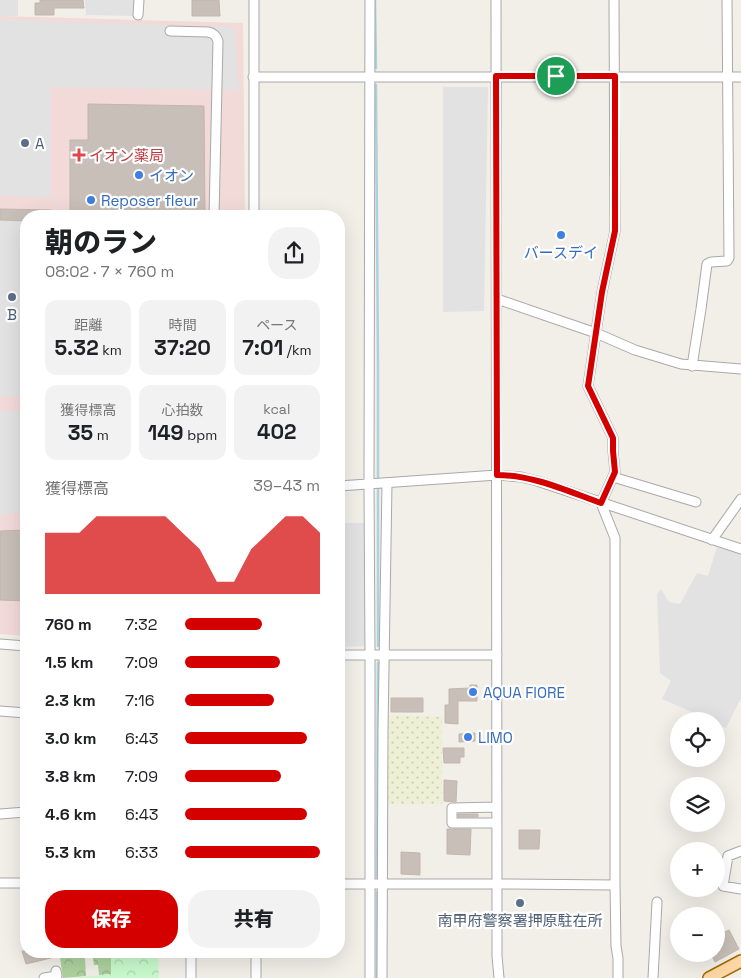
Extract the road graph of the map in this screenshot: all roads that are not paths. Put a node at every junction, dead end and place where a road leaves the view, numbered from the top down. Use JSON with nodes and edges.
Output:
{"nodes":[{"id":1,"x":139,"y":0,"type":"edge"},
{"id":2,"x":254,"y":0,"type":"edge"},
{"id":3,"x":370,"y":0,"type":"edge"},
{"id":4,"x":496,"y":0,"type":"edge"},
{"id":5,"x":614,"y":0,"type":"edge"},
{"id":6,"x":727,"y":0,"type":"edge"},
{"id":7,"x":138,"y":15,"type":"dead end"},
{"id":8,"x":170,"y":31,"type":"dead end"},
{"id":9,"x":496,"y":76,"type":"junction"},
{"id":10,"x":615,"y":76,"type":"junction"},
{"id":11,"x":728,"y":76,"type":"junction"},
{"id":12,"x":741,"y":76,"type":"edge"},
{"id":13,"x":253,"y":77,"type":"junction"},
{"id":14,"x":370,"y":77,"type":"junction"},
{"id":15,"x":214,"y":210,"type":"edge"},
{"id":16,"x":254,"y":210,"type":"edge"},
{"id":17,"x":496,"y":298,"type":"junction"},
{"id":18,"x":596,"y":333,"type":"junction"},
{"id":19,"x":692,"y":366,"type":"junction"},
{"id":20,"x":741,"y":369,"type":"edge"},
{"id":21,"x":497,"y":475,"type":"junction"},
{"id":22,"x":613,"y":477,"type":"junction"},
{"id":23,"x":386,"y":483,"type":"junction"},
{"id":24,"x":368,"y":484,"type":"junction"},
{"id":25,"x":345,"y":486,"type":"edge"},
{"id":26,"x":741,"y":499,"type":"edge"},
{"id":27,"x":696,"y":502,"type":"dead end"},
{"id":28,"x":601,"y":503,"type":"junction"},
{"id":29,"x":712,"y":540,"type":"junction"},
{"id":30,"x":741,"y":549,"type":"edge"},
{"id":31,"x":0,"y":644,"type":"edge"},
{"id":32,"x":20,"y":646,"type":"edge"},
{"id":33,"x":497,"y":654,"type":"junction"},
{"id":34,"x":345,"y":655,"type":"edge"},
{"id":35,"x":370,"y":655,"type":"junction"},
{"id":36,"x":385,"y":655,"type":"junction"},
{"id":37,"x":0,"y":711,"type":"edge"},
{"id":38,"x":20,"y":713,"type":"edge"},
{"id":39,"x":497,"y":807,"type":"junction"},
{"id":40,"x":20,"y":812,"type":"edge"},
{"id":41,"x":0,"y":814,"type":"edge"},
{"id":42,"x":497,"y":823,"type":"junction"},
{"id":43,"x":741,"y":852,"type":"edge"},
{"id":44,"x":0,"y":883,"type":"edge"},
{"id":45,"x":20,"y":883,"type":"edge"},
{"id":46,"x":345,"y":884,"type":"edge"},
{"id":47,"x":370,"y":884,"type":"junction"},
{"id":48,"x":383,"y":884,"type":"junction"},
{"id":49,"x":497,"y":884,"type":"junction"},
{"id":50,"x":615,"y":885,"type":"junction"},
{"id":51,"x":741,"y":889,"type":"edge"},
{"id":52,"x":657,"y":902,"type":"dead end"},
{"id":53,"x":191,"y":958,"type":"edge"},
{"id":54,"x":256,"y":958,"type":"edge"},
{"id":55,"x":741,"y":961,"type":"edge"},
{"id":56,"x":56,"y":971,"type":"dead end"},
{"id":57,"x":44,"y":978,"type":"edge"},
{"id":58,"x":191,"y":978,"type":"edge"},
{"id":59,"x":256,"y":978,"type":"edge"},
{"id":60,"x":370,"y":978,"type":"edge"},
{"id":61,"x":382,"y":978,"type":"edge"},
{"id":62,"x":499,"y":978,"type":"edge"},
{"id":63,"x":618,"y":978,"type":"edge"},
{"id":64,"x":652,"y":978,"type":"edge"},
{"id":65,"x":709,"y":978,"type":"edge"}],
"edges":[{"from":1,"to":7,"type":"street"},
{"from":2,"to":13,"type":"street"},
{"from":3,"to":14,"type":"street"},
{"from":4,"to":9,"type":"street"},
{"from":5,"to":10,"type":"street"},
{"from":6,"to":11,"type":"street"},
{"from":8,"to":15,"type":"street"},
{"from":9,"to":10,"type":"street"},
{"from":9,"to":14,"type":"street"},
{"from":9,"to":17,"type":"street"},
{"from":10,"to":11,"type":"street"},
{"from":10,"to":18,"type":"street"},
{"from":11,"to":12,"type":"street"},
{"from":11,"to":19,"type":"street"},
{"from":13,"to":14,"type":"street"},
{"from":13,"to":16,"type":"street"},
{"from":14,"to":24,"type":"street"},
{"from":17,"to":18,"type":"street"},
{"from":17,"to":21,"type":"street"},
{"from":18,"to":19,"type":"street"},
{"from":18,"to":22,"type":"street"},
{"from":19,"to":20,"type":"street"},
{"from":21,"to":23,"type":"street"},
{"from":21,"to":28,"type":"street"},
{"from":21,"to":33,"type":"street"},
{"from":22,"to":27,"type":"street"},
{"from":22,"to":28,"type":"street"},
{"from":23,"to":24,"type":"street"},
{"from":23,"to":36,"type":"street"},
{"from":24,"to":25,"type":"street"},
{"from":24,"to":35,"type":"street"},
{"from":26,"to":29,"type":"street"},
{"from":28,"to":29,"type":"street"},
{"from":28,"to":50,"type":"street"},
{"from":29,"to":30,"type":"street"},
{"from":31,"to":32,"type":"street"},
{"from":33,"to":36,"type":"street"},
{"from":33,"to":39,"type":"street"},
{"from":34,"to":35,"type":"street"},
{"from":35,"to":36,"type":"street"},
{"from":35,"to":47,"type":"street"},
{"from":36,"to":48,"type":"street"},
{"from":37,"to":38,"type":"street"},
{"from":39,"to":42,"type":"street"},
{"from":39,"to":42,"type":"street"},
{"from":40,"to":41,"type":"street"},
{"from":42,"to":49,"type":"street"},
{"from":43,"to":51,"type":"street"},
{"from":44,"to":45,"type":"street"},
{"from":46,"to":47,"type":"street"},
{"from":47,"to":48,"type":"street"},
{"from":47,"to":60,"type":"street"},
{"from":48,"to":49,"type":"street"},
{"from":48,"to":61,"type":"street"},
{"from":49,"to":50,"type":"street"},
{"from":49,"to":62,"type":"street"},
{"from":50,"to":63,"type":"street"},
{"from":52,"to":64,"type":"street"},
{"from":53,"to":58,"type":"street"},
{"from":54,"to":59,"type":"street"},
{"from":55,"to":65,"type":"main road"},
{"from":56,"to":57,"type":"street"}]}
